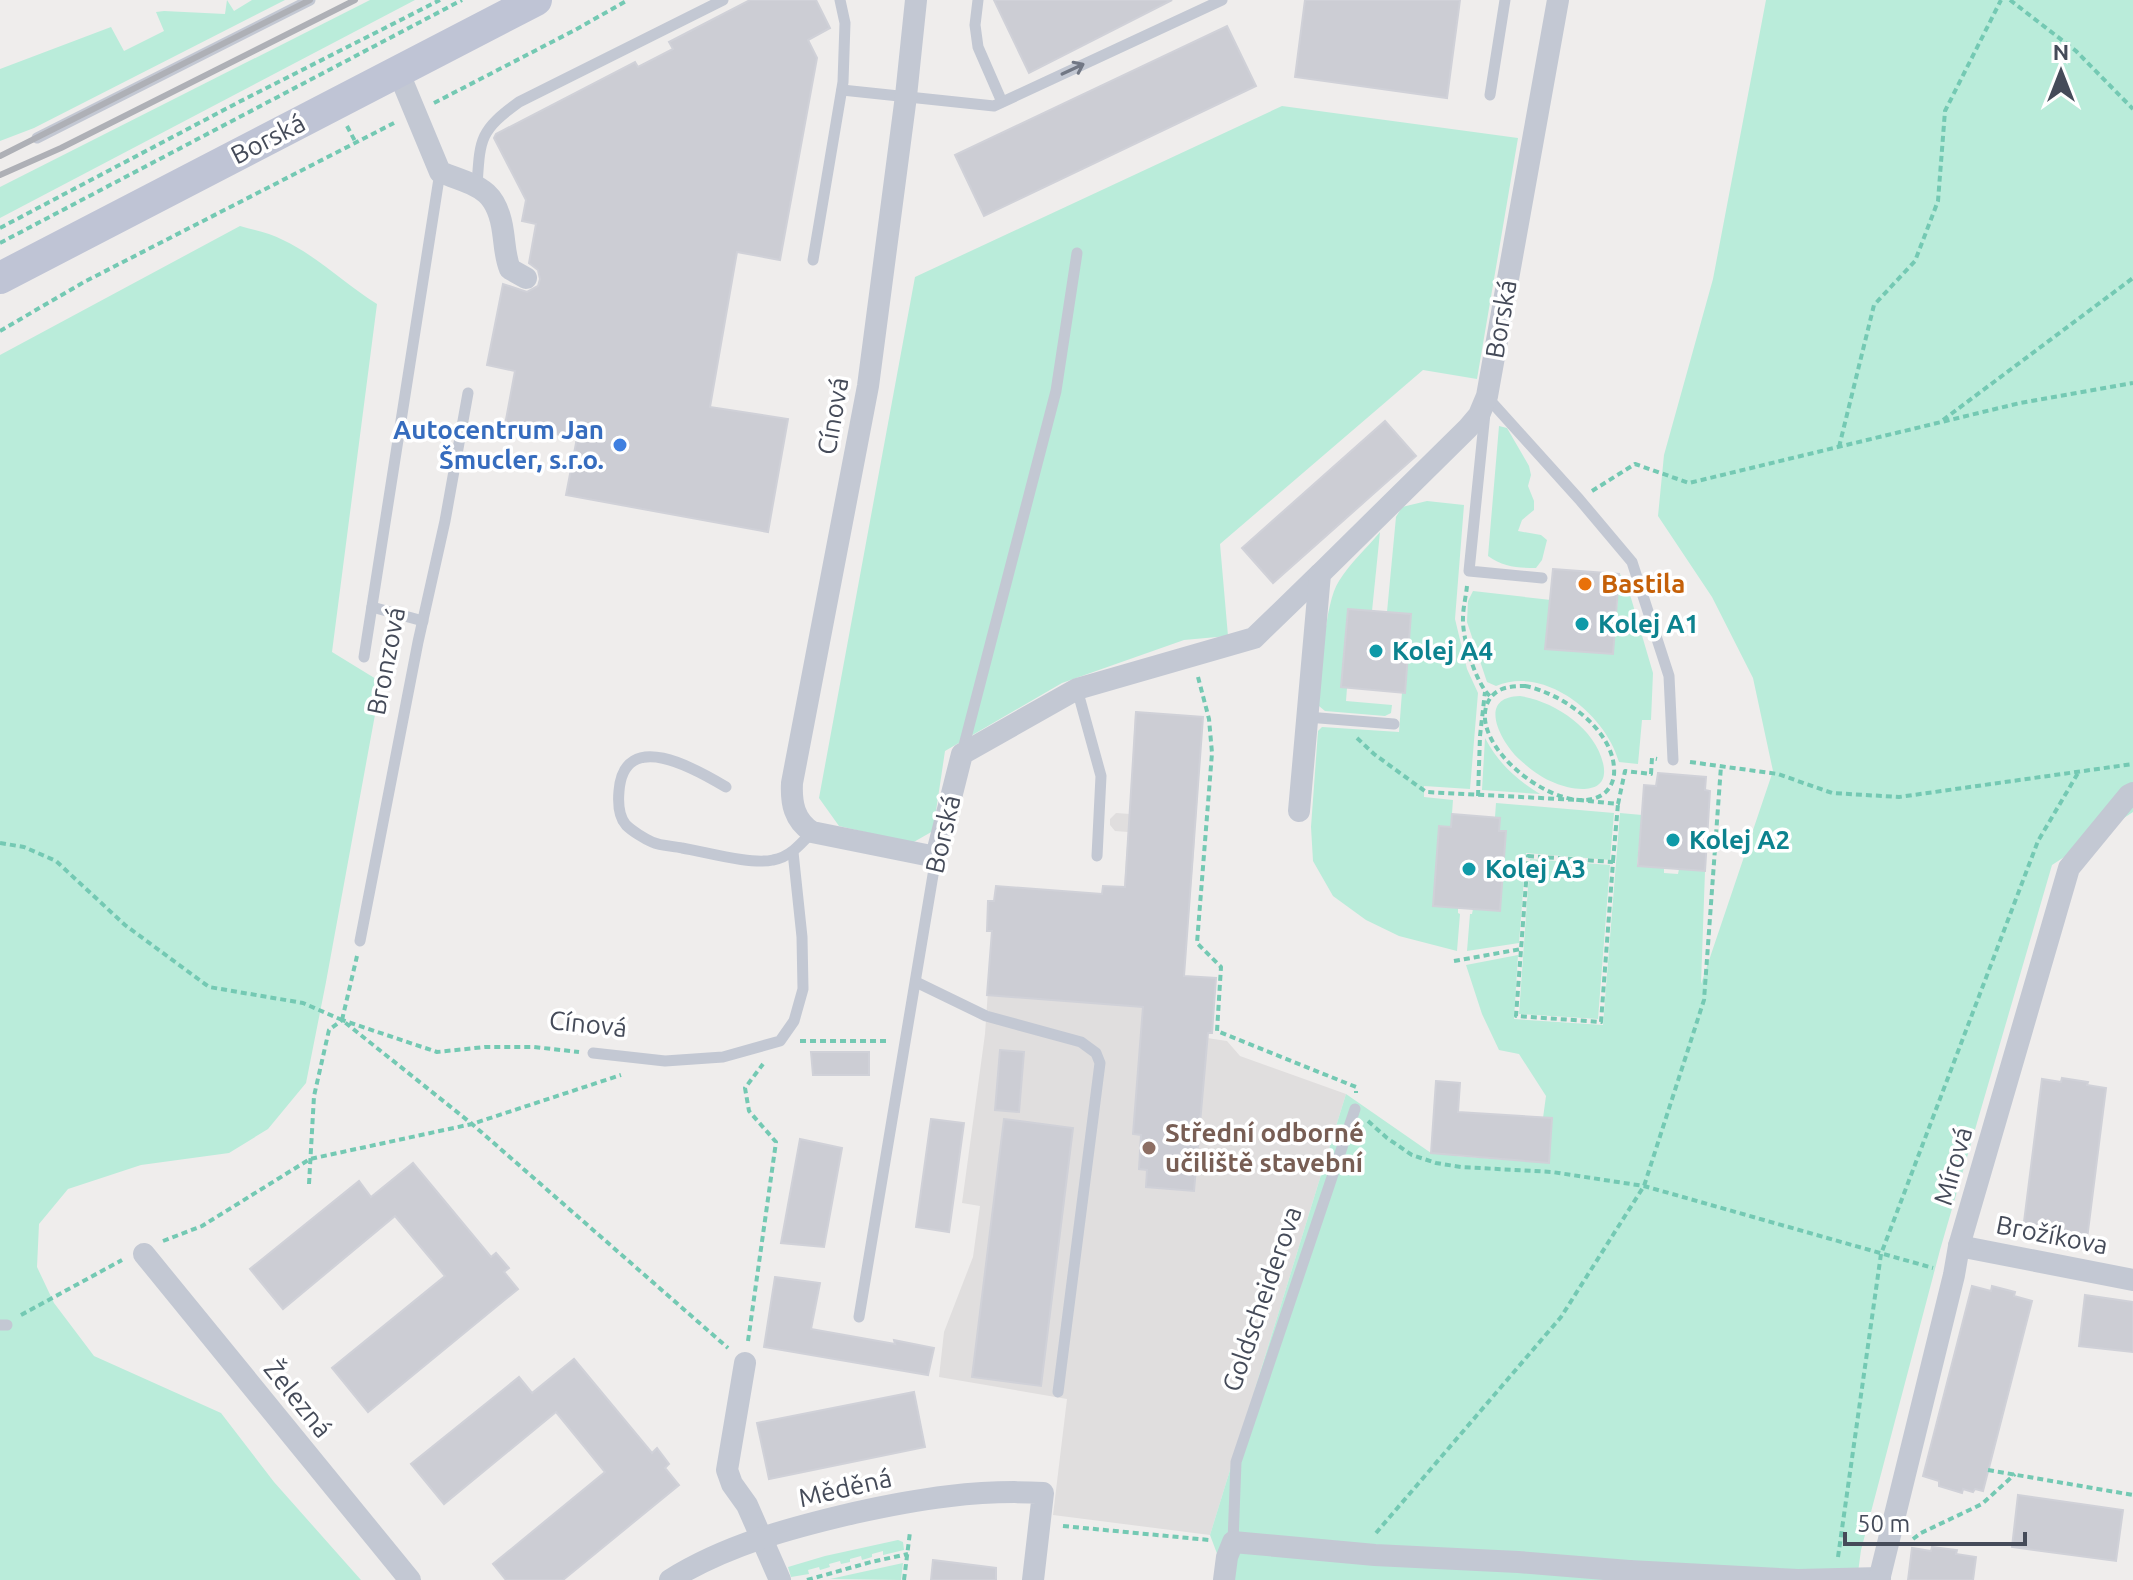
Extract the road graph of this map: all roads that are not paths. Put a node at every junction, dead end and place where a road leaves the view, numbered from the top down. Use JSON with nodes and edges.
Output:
{"nodes":[{"id":1,"x":310,"y":0,"type":"edge"},
{"id":2,"x":536,"y":0,"type":"edge"},
{"id":3,"x":723,"y":0,"type":"edge"},
{"id":4,"x":840,"y":0,"type":"edge"},
{"id":5,"x":916,"y":0,"type":"edge"},
{"id":6,"x":978,"y":0,"type":"edge"},
{"id":7,"x":1222,"y":0,"type":"edge"},
{"id":8,"x":1505,"y":0,"type":"edge"},
{"id":9,"x":1558,"y":0,"type":"edge"},
{"id":10,"x":398,"y":71,"type":"junction"},
{"id":11,"x":842,"y":90,"type":"junction"},
{"id":12,"x":1490,"y":95,"type":"dead end"},
{"id":13,"x":906,"y":96,"type":"junction"},
{"id":14,"x":1002,"y":102,"type":"junction"},
{"id":15,"x":37,"y":138,"type":"dead end"},
{"id":16,"x":440,"y":172,"type":"junction"},
{"id":17,"x":477,"y":186,"type":"junction"},
{"id":18,"x":1077,"y":253,"type":"dead end"},
{"id":19,"x":813,"y":260,"type":"dead end"},
{"id":20,"x":0,"y":278,"type":"edge"},
{"id":21,"x":526,"y":278,"type":"dead end"},
{"id":22,"x":468,"y":393,"type":"dead end"},
{"id":23,"x":1487,"y":396,"type":"junction"},
{"id":24,"x":1320,"y":574,"type":"junction"},
{"id":25,"x":1542,"y":578,"type":"dead end"},
{"id":26,"x":372,"y":607,"type":"junction"},
{"id":27,"x":423,"y":621,"type":"junction"},
{"id":28,"x":364,"y":657,"type":"dead end"},
{"id":29,"x":1077,"y":689,"type":"junction"},
{"id":30,"x":1307,"y":717,"type":"junction"},
{"id":31,"x":1394,"y":724,"type":"dead end"},
{"id":32,"x":962,"y":754,"type":"junction"},
{"id":33,"x":1673,"y":760,"type":"road end"},
{"id":34,"x":726,"y":787,"type":"dead end"},
{"id":35,"x":2133,"y":793,"type":"edge"},
{"id":36,"x":1299,"y":811,"type":"dead end"},
{"id":37,"x":812,"y":832,"type":"junction"},
{"id":38,"x":793,"y":852,"type":"junction"},
{"id":39,"x":1097,"y":856,"type":"dead end"},
{"id":40,"x":936,"y":857,"type":"junction"},
{"id":41,"x":360,"y":941,"type":"road end"},
{"id":42,"x":916,"y":982,"type":"junction"},
{"id":43,"x":593,"y":1053,"type":"road end"},
{"id":44,"x":1355,"y":1109,"type":"road end"},
{"id":45,"x":1959,"y":1246,"type":"junction"},
{"id":46,"x":141,"y":1252,"type":"road end"},
{"id":47,"x":2133,"y":1280,"type":"edge"},
{"id":48,"x":859,"y":1317,"type":"dead end"},
{"id":49,"x":745,"y":1363,"type":"road end"},
{"id":50,"x":1058,"y":1392,"type":"dead end"},
{"id":51,"x":761,"y":1537,"type":"junction"},
{"id":52,"x":1233,"y":1542,"type":"junction"},
{"id":53,"x":1881,"y":1573,"type":"edge"},
{"id":54,"x":1627,"y":1575,"type":"edge"},
{"id":55,"x":1835,"y":1579,"type":"edge"},
{"id":56,"x":410,"y":1580,"type":"edge"},
{"id":57,"x":670,"y":1580,"type":"edge"},
{"id":58,"x":780,"y":1580,"type":"edge"},
{"id":59,"x":1033,"y":1580,"type":"edge"},
{"id":60,"x":1224,"y":1580,"type":"edge"}],
"edges":[{"from":1,"to":15,"type":"lane"},
{"from":2,"to":10,"type":"street","name":"Borská"},
{"from":3,"to":17,"type":"lane"},
{"from":4,"to":11,"type":"lane"},
{"from":5,"to":13,"type":"street","name":"Cínová"},
{"from":6,"to":14,"type":"lane"},
{"from":14,"to":7,"type":"lane","one_way":true},
{"from":8,"to":12,"type":"lane"},
{"from":9,"to":23,"type":"street","name":"Borská"},
{"from":10,"to":16,"type":"street"},
{"from":10,"to":20,"type":"street","name":"Borská"},
{"from":11,"to":13,"type":"lane"},
{"from":11,"to":19,"type":"lane"},
{"from":13,"to":14,"type":"lane"},
{"from":13,"to":37,"type":"street","name":"Cínová"},
{"from":16,"to":17,"type":"street"},
{"from":16,"to":26,"type":"lane"},
{"from":17,"to":21,"type":"street"},
{"from":18,"to":32,"type":"lane"},
{"from":22,"to":27,"type":"lane","name":"Bronzová"},
{"from":23,"to":24,"type":"street","name":"Borská"},
{"from":23,"to":25,"type":"lane"},
{"from":23,"to":33,"type":"lane"},
{"from":24,"to":29,"type":"street","name":"Borská"},
{"from":24,"to":30,"type":"street"},
{"from":26,"to":27,"type":"lane"},
{"from":26,"to":28,"type":"lane"},
{"from":27,"to":41,"type":"lane","name":"Bronzová"},
{"from":29,"to":32,"type":"street","name":"Borská"},
{"from":29,"to":39,"type":"lane"},
{"from":30,"to":31,"type":"lane"},
{"from":30,"to":36,"type":"street"},
{"from":32,"to":40,"type":"street","name":"Borská"},
{"from":34,"to":38,"type":"lane"},
{"from":35,"to":45,"type":"street","name":"Mírová"},
{"from":37,"to":38,"type":"lane"},
{"from":37,"to":40,"type":"street"},
{"from":38,"to":43,"type":"lane","name":"Cínová"},
{"from":40,"to":42,"type":"lane","name":"Borská"},
{"from":42,"to":48,"type":"lane","name":"Borská"},
{"from":42,"to":50,"type":"lane"},
{"from":44,"to":52,"type":"lane","name":"Goldscheiderova"},
{"from":45,"to":47,"type":"street","name":"Brožíkova"},
{"from":45,"to":53,"type":"street","name":"Mírová"},
{"from":46,"to":56,"type":"street","name":"Železná"},
{"from":49,"to":51,"type":"street"},
{"from":51,"to":57,"type":"street","name":"Měděná"},
{"from":51,"to":58,"type":"street"},
{"from":51,"to":59,"type":"street","name":"Měděná"},
{"from":52,"to":54,"type":"street"},
{"from":52,"to":60,"type":"street","name":"Goldscheiderova"},
{"from":53,"to":55,"type":"street"},
{"from":54,"to":55,"type":"street"}]}
